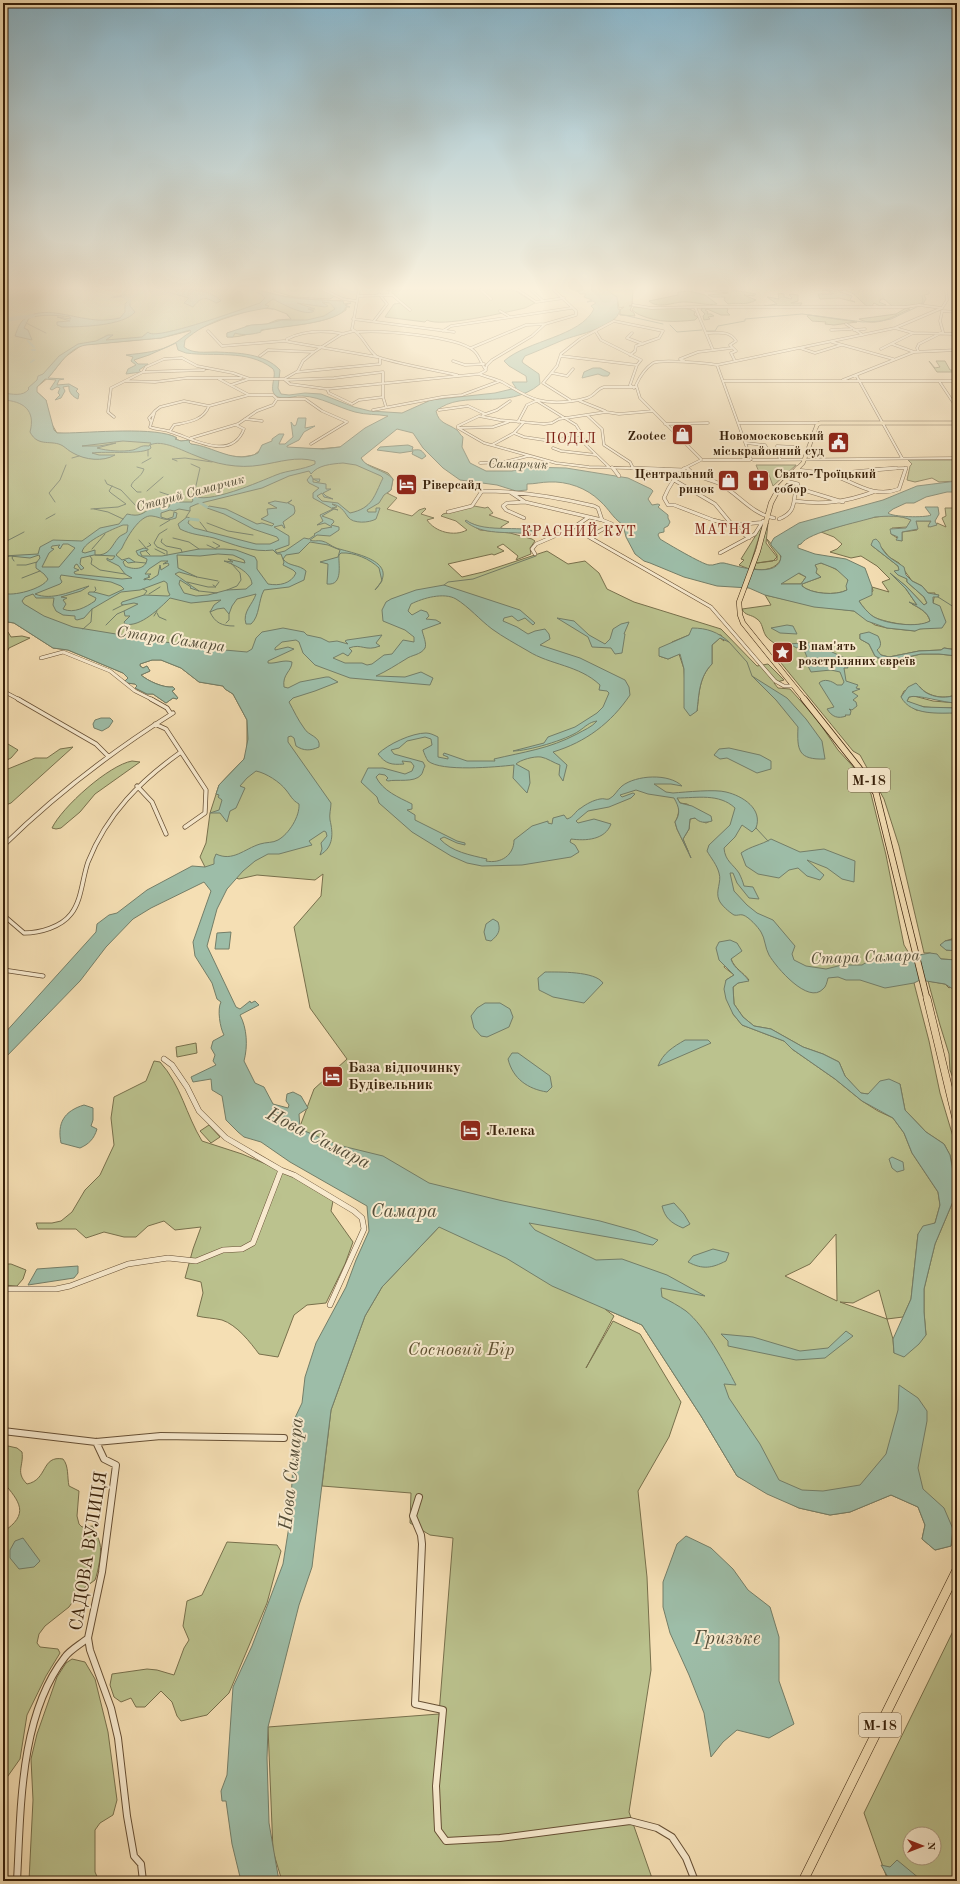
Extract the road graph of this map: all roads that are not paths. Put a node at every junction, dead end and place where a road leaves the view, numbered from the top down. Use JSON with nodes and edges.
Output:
{"nodes":[{"id":1,"x":131,"y":378,"type":"edge"},
{"id":2,"x":217,"y":378,"type":"joint"},
{"id":3,"x":239,"y":378,"type":"edge"},
{"id":4,"x":247,"y":378,"type":"edge"},
{"id":5,"x":335,"y":378,"type":"edge"},
{"id":6,"x":383,"y":378,"type":"edge"},
{"id":7,"x":446,"y":378,"type":"edge"},
{"id":8,"x":491,"y":378,"type":"edge"},
{"id":9,"x":548,"y":378,"type":"edge"},
{"id":10,"x":633,"y":378,"type":"edge"},
{"id":11,"x":640,"y":378,"type":"edge"},
{"id":12,"x":722,"y":378,"type":"edge"},
{"id":13,"x":848,"y":378,"type":"edge"},
{"id":14,"x":857,"y":378,"type":"edge"},
{"id":15,"x":250,"y":379,"type":"junction"},
{"id":16,"x":283,"y":379,"type":"junction"},
{"id":17,"x":168,"y":380,"type":"joint"},
{"id":18,"x":125,"y":381,"type":"junction"},
{"id":19,"x":500,"y":381,"type":"junction"},
{"id":20,"x":723,"y":381,"type":"junction"},
{"id":21,"x":840,"y":381,"type":"junction"},
{"id":22,"x":859,"y":381,"type":"junction"},
{"id":23,"x":940,"y":381,"type":"junction"},
{"id":24,"x":957,"y":381,"type":"edge"},
{"id":25,"x":384,"y":384,"type":"junction"},
{"id":26,"x":230,"y":385,"type":"junction"},
{"id":27,"x":635,"y":388,"type":"junction"},
{"id":28,"x":327,"y":389,"type":"junction"},
{"id":29,"x":244,"y":391,"type":"junction"},
{"id":30,"x":249,"y":394,"type":"junction"},
{"id":31,"x":383,"y":397,"type":"junction"},
{"id":32,"x":277,"y":399,"type":"junction"},
{"id":33,"x":570,"y":400,"type":"junction"},
{"id":34,"x":510,"y":401,"type":"dead end"},
{"id":35,"x":538,"y":401,"type":"junction"},
{"id":36,"x":579,"y":401,"type":"junction"},
{"id":37,"x":209,"y":406,"type":"junction"},
{"id":38,"x":386,"y":407,"type":"junction"},
{"id":39,"x":957,"y":408,"type":"edge"},
{"id":40,"x":373,"y":410,"type":"dead end"},
{"id":41,"x":439,"y":410,"type":"dead end"},
{"id":42,"x":653,"y":411,"type":"junction"},
{"id":43,"x":606,"y":412,"type":"junction"},
{"id":44,"x":485,"y":414,"type":"junction"},
{"id":45,"x":587,"y":415,"type":"junction"},
{"id":46,"x":114,"y":416,"type":"dead end"},
{"id":47,"x":481,"y":416,"type":"junction"},
{"id":48,"x":565,"y":418,"type":"junction"},
{"id":49,"x":245,"y":419,"type":"junction"},
{"id":50,"x":262,"y":421,"type":"dead end"},
{"id":51,"x":510,"y":422,"type":"junction"},
{"id":52,"x":518,"y":422,"type":"junction"},
{"id":53,"x":524,"y":422,"type":"junction"},
{"id":54,"x":708,"y":423,"type":"dead end"},
{"id":55,"x":738,"y":423,"type":"junction"},
{"id":56,"x":820,"y":423,"type":"junction"},
{"id":57,"x":883,"y":423,"type":"junction"},
{"id":58,"x":957,"y":423,"type":"edge"},
{"id":59,"x":665,"y":424,"type":"junction"},
{"id":60,"x":236,"y":425,"type":"junction"},
{"id":61,"x":458,"y":428,"type":"junction"},
{"id":62,"x":170,"y":431,"type":"junction"},
{"id":63,"x":514,"y":432,"type":"junction"},
{"id":64,"x":582,"y":435,"type":"junction"},
{"id":65,"x":191,"y":438,"type":"junction"},
{"id":66,"x":746,"y":443,"type":"junction"},
{"id":67,"x":311,"y":444,"type":"dead end"},
{"id":68,"x":492,"y":445,"type":"junction"},
{"id":69,"x":796,"y":447,"type":"dead end"},
{"id":70,"x":553,"y":448,"type":"dead end"},
{"id":71,"x":770,"y":453,"type":"dead end"},
{"id":72,"x":596,"y":455,"type":"junction"},
{"id":73,"x":528,"y":456,"type":"junction"},
{"id":74,"x":805,"y":458,"type":"junction"},
{"id":75,"x":902,"y":458,"type":"junction"},
{"id":76,"x":957,"y":458,"type":"edge"},
{"id":77,"x":751,"y":459,"type":"junction"},
{"id":78,"x":702,"y":460,"type":"junction"},
{"id":79,"x":780,"y":460,"type":"junction"},
{"id":80,"x":480,"y":463,"type":"dead end"},
{"id":81,"x":610,"y":467,"type":"junction"},
{"id":82,"x":633,"y":468,"type":"junction"},
{"id":83,"x":685,"y":469,"type":"junction"},
{"id":84,"x":797,"y":470,"type":"junction"},
{"id":85,"x":830,"y":474,"type":"junction"},
{"id":86,"x":619,"y":476,"type":"dead end"},
{"id":87,"x":674,"y":480,"type":"junction"},
{"id":88,"x":786,"y":481,"type":"junction"},
{"id":89,"x":797,"y":488,"type":"junction"},
{"id":90,"x":510,"y":492,"type":"junction"},
{"id":91,"x":874,"y":492,"type":"junction"},
{"id":92,"x":795,"y":501,"type":"junction"},
{"id":93,"x":525,"y":502,"type":"junction"},
{"id":94,"x":844,"y":502,"type":"junction"},
{"id":95,"x":448,"y":512,"type":"dead end"},
{"id":96,"x":589,"y":517,"type":"junction"},
{"id":97,"x":524,"y":518,"type":"dead end"},
{"id":98,"x":774,"y":518,"type":"dead end"},
{"id":99,"x":779,"y":519,"type":"dead end"},
{"id":100,"x":602,"y":520,"type":"junction"},
{"id":101,"x":766,"y":520,"type":"junction"},
{"id":102,"x":733,"y":525,"type":"junction"},
{"id":103,"x":750,"y":538,"type":"junction"},
{"id":104,"x":720,"y":553,"type":"dead end"},
{"id":105,"x":535,"y":554,"type":"dead end"},
{"id":106,"x":41,"y":658,"type":"dead end"},
{"id":107,"x":793,"y":686,"type":"junction"},
{"id":108,"x":3,"y":691,"type":"edge"},
{"id":109,"x":155,"y":724,"type":"junction"},
{"id":110,"x":181,"y":752,"type":"junction"},
{"id":111,"x":108,"y":756,"type":"junction"},
{"id":112,"x":137,"y":786,"type":"junction"},
{"id":113,"x":185,"y":827,"type":"dead end"},
{"id":114,"x":166,"y":834,"type":"dead end"},
{"id":115,"x":3,"y":846,"type":"edge"},
{"id":116,"x":3,"y":915,"type":"edge"},
{"id":117,"x":3,"y":970,"type":"edge"},
{"id":118,"x":43,"y":976,"type":"dead end"},
{"id":119,"x":164,"y":1059,"type":"dead end"},
{"id":120,"x":948,"y":1088,"type":"junction"},
{"id":121,"x":957,"y":1092,"type":"edge"},
{"id":122,"x":957,"y":1123,"type":"edge"},
{"id":123,"x":281,"y":1170,"type":"junction"},
{"id":124,"x":3,"y":1289,"type":"edge"},
{"id":125,"x":330,"y":1305,"type":"dead end"},
{"id":126,"x":3,"y":1431,"type":"edge"},
{"id":127,"x":284,"y":1438,"type":"dead end"},
{"id":128,"x":96,"y":1442,"type":"junction"},
{"id":129,"x":419,"y":1497,"type":"dead end"},
{"id":130,"x":957,"y":1570,"type":"edge"},
{"id":131,"x":88,"y":1638,"type":"junction"},
{"id":132,"x":17,"y":1881,"type":"edge"},
{"id":133,"x":144,"y":1881,"type":"edge"},
{"id":134,"x":695,"y":1881,"type":"edge"},
{"id":135,"x":803,"y":1881,"type":"edge"}],
"edges":[{"from":1,"to":18,"type":"street"},
{"from":2,"to":17,"type":"street"},
{"from":2,"to":26,"type":"street"},
{"from":3,"to":15,"type":"street"},
{"from":4,"to":15,"type":"street"},
{"from":5,"to":16,"type":"street"},
{"from":6,"to":25,"type":"street"},
{"from":7,"to":25,"type":"street"},
{"from":8,"to":19,"type":"street"},
{"from":9,"to":33,"type":"street"},
{"from":10,"to":27,"type":"street"},
{"from":11,"to":27,"type":"street"},
{"from":12,"to":20,"type":"street"},
{"from":13,"to":21,"type":"street"},
{"from":14,"to":22,"type":"street"},
{"from":15,"to":16,"type":"street"},
{"from":15,"to":26,"type":"street"},
{"from":15,"to":29,"type":"street"},
{"from":16,"to":28,"type":"street"},
{"from":17,"to":18,"type":"street"},
{"from":18,"to":46,"type":"street"},
{"from":19,"to":35,"type":"street"},
{"from":19,"to":38,"type":"street"},
{"from":20,"to":21,"type":"street"},
{"from":20,"to":55,"type":"street"},
{"from":21,"to":22,"type":"street"},
{"from":22,"to":23,"type":"street"},
{"from":22,"to":57,"type":"street"},
{"from":23,"to":24,"type":"street"},
{"from":23,"to":39,"type":"street"},
{"from":25,"to":28,"type":"street"},
{"from":25,"to":31,"type":"street"},
{"from":26,"to":29,"type":"street"},
{"from":27,"to":36,"type":"street"},
{"from":27,"to":42,"type":"street"},
{"from":28,"to":31,"type":"street"},
{"from":29,"to":30,"type":"street"},
{"from":30,"to":32,"type":"street"},
{"from":30,"to":37,"type":"street"},
{"from":31,"to":38,"type":"street"},
{"from":32,"to":49,"type":"street"},
{"from":32,"to":67,"type":"street"},
{"from":33,"to":35,"type":"street"},
{"from":33,"to":36,"type":"street"},
{"from":34,"to":44,"type":"street"},
{"from":35,"to":48,"type":"street"},
{"from":35,"to":52,"type":"street"},
{"from":36,"to":43,"type":"street"},
{"from":37,"to":62,"type":"street"},
{"from":37,"to":62,"type":"street"},
{"from":38,"to":40,"type":"street"},
{"from":41,"to":44,"type":"street"},
{"from":42,"to":43,"type":"street"},
{"from":42,"to":59,"type":"street"},
{"from":43,"to":45,"type":"street"},
{"from":44,"to":47,"type":"street"},
{"from":45,"to":48,"type":"street"},
{"from":45,"to":82,"type":"street"},
{"from":47,"to":51,"type":"street"},
{"from":47,"to":61,"type":"street"},
{"from":48,"to":53,"type":"street"},
{"from":48,"to":64,"type":"street"},
{"from":49,"to":50,"type":"street"},
{"from":49,"to":60,"type":"street"},
{"from":51,"to":52,"type":"street"},
{"from":51,"to":61,"type":"street"},
{"from":52,"to":53,"type":"street"},
{"from":53,"to":63,"type":"street"},
{"from":54,"to":59,"type":"street"},
{"from":55,"to":56,"type":"street"},
{"from":55,"to":66,"type":"street"},
{"from":56,"to":57,"type":"highway"},
{"from":56,"to":74,"type":"highway","number":"М-18"},
{"from":57,"to":58,"type":"highway"},
{"from":57,"to":75,"type":"street"},
{"from":59,"to":78,"type":"street"},
{"from":60,"to":65,"type":"street"},
{"from":60,"to":65,"type":"street"},
{"from":61,"to":68,"type":"street"},
{"from":62,"to":65,"type":"street"},
{"from":63,"to":64,"type":"street"},
{"from":63,"to":68,"type":"street"},
{"from":64,"to":72,"type":"street"},
{"from":66,"to":71,"type":"street"},
{"from":66,"to":77,"type":"street"},
{"from":68,"to":73,"type":"street"},
{"from":69,"to":79,"type":"street"},
{"from":70,"to":72,"type":"street"},
{"from":72,"to":81,"type":"street"},
{"from":73,"to":80,"type":"street"},
{"from":73,"to":81,"type":"street"},
{"from":74,"to":75,"type":"street"},
{"from":74,"to":79,"type":"street"},
{"from":74,"to":84,"type":"highway","number":"М-18"},
{"from":75,"to":76,"type":"street"},
{"from":77,"to":78,"type":"street"},
{"from":77,"to":79,"type":"street"},
{"from":78,"to":83,"type":"street"},
{"from":81,"to":82,"type":"street"},
{"from":81,"to":86,"type":"street"},
{"from":82,"to":83,"type":"street"},
{"from":83,"to":87,"type":"street"},
{"from":83,"to":101,"type":"street"},
{"from":84,"to":85,"type":"street"},
{"from":84,"to":88,"type":"highway","number":"М-18"},
{"from":85,"to":91,"type":"street"},
{"from":85,"to":91,"type":"street"},
{"from":87,"to":102,"type":"street"},
{"from":87,"to":102,"type":"street"},
{"from":88,"to":89,"type":"street"},
{"from":88,"to":101,"type":"highway","number":"М-18"},
{"from":89,"to":92,"type":"street"},
{"from":89,"to":94,"type":"street"},
{"from":90,"to":93,"type":"street"},
{"from":90,"to":95,"type":"street"},
{"from":90,"to":100,"type":"street"},
{"from":91,"to":94,"type":"street"},
{"from":92,"to":94,"type":"street"},
{"from":92,"to":99,"type":"street"},
{"from":93,"to":96,"type":"street"},
{"from":93,"to":97,"type":"street"},
{"from":96,"to":100,"type":"street"},
{"from":96,"to":105,"type":"street"},
{"from":98,"to":101,"type":"street"},
{"from":100,"to":107,"type":"street"},
{"from":101,"to":102,"type":"street"},
{"from":101,"to":103,"type":"street"},
{"from":101,"to":107,"type":"highway","number":"М-18"},
{"from":102,"to":103,"type":"street"},
{"from":103,"to":104,"type":"street"},
{"from":106,"to":109,"type":"street"},
{"from":107,"to":120,"type":"highway","number":"М-18"},
{"from":108,"to":111,"type":"street"},
{"from":109,"to":110,"type":"street"},
{"from":109,"to":111,"type":"street"},
{"from":110,"to":112,"type":"street"},
{"from":110,"to":113,"type":"street"},
{"from":111,"to":115,"type":"street"},
{"from":112,"to":114,"type":"street"},
{"from":112,"to":116,"type":"street"},
{"from":117,"to":118,"type":"street"},
{"from":119,"to":123,"type":"street"},
{"from":120,"to":121,"type":"street"},
{"from":120,"to":122,"type":"highway","number":"М-18"},
{"from":123,"to":124,"type":"street"},
{"from":123,"to":125,"type":"street"},
{"from":126,"to":128,"type":"street"},
{"from":127,"to":128,"type":"street"},
{"from":128,"to":131,"type":"street","name":"САДОВА ВУЛИЦЯ"},
{"from":129,"to":134,"type":"street"},
{"from":130,"to":135,"type":"highway","number":"М-18"},
{"from":131,"to":132,"type":"street"},
{"from":131,"to":133,"type":"street","name":"САДОВА ВУЛИЦЯ"}]}
